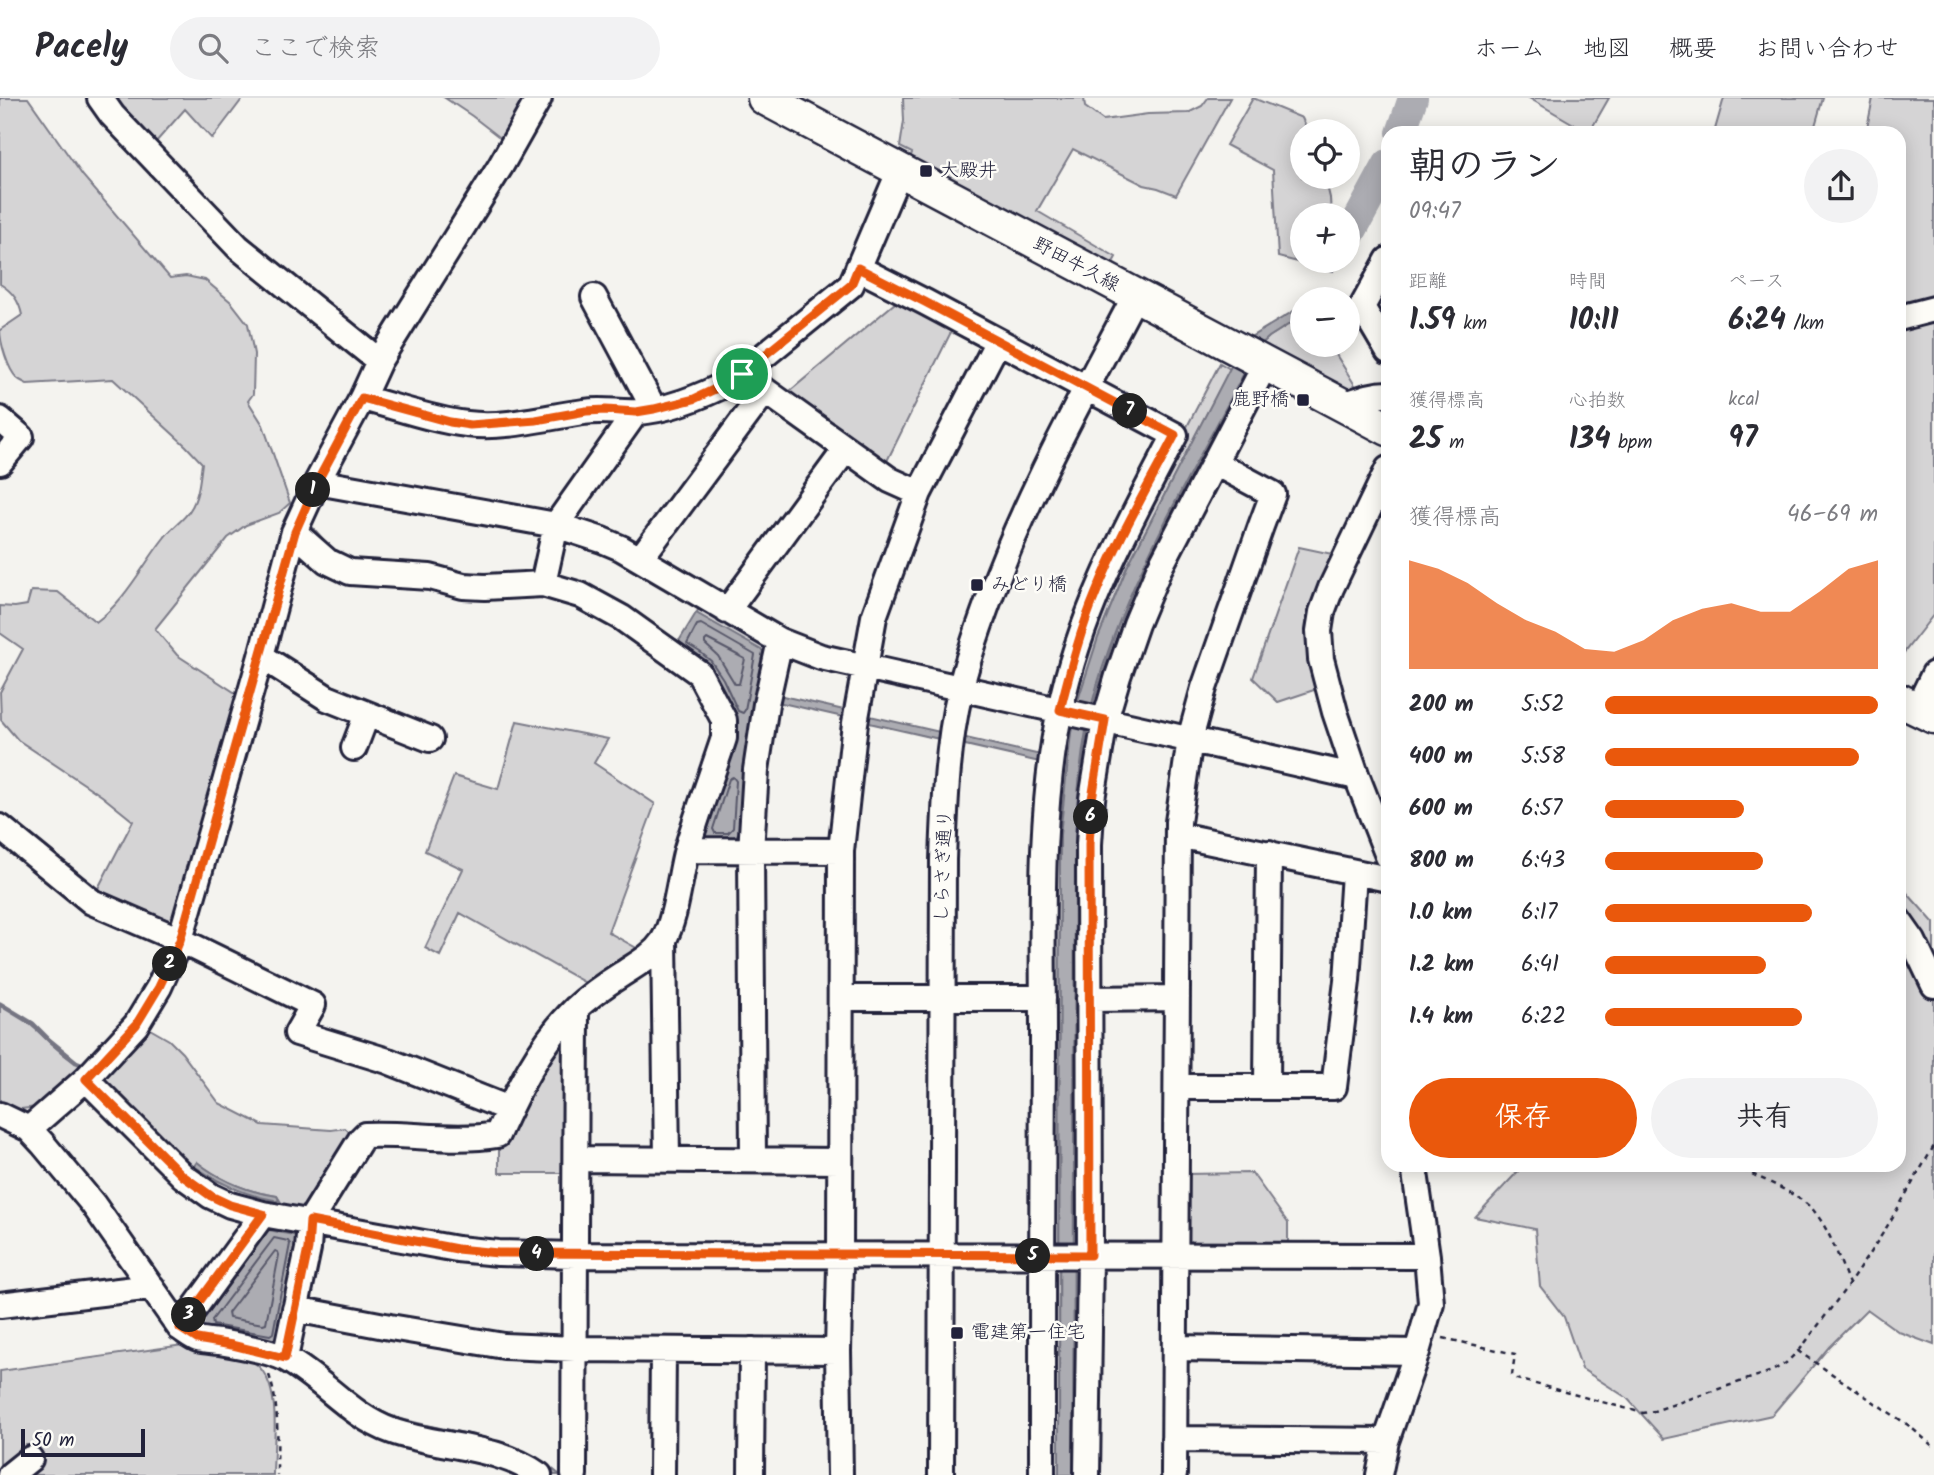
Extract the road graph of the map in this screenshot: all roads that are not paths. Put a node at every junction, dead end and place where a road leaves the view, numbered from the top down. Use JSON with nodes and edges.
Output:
{"nodes":[{"id":1,"x":100,"y":98,"type":"edge"},
{"id":2,"x":539,"y":98,"type":"edge"},
{"id":3,"x":764,"y":98,"type":"edge"},
{"id":4,"x":900,"y":170,"type":"junction"},
{"id":5,"x":858,"y":268,"type":"junction"},
{"id":6,"x":1381,"y":273,"type":"edge"},
{"id":7,"x":593,"y":296,"type":"dead end"},
{"id":8,"x":1135,"y":296,"type":"junction"},
{"id":9,"x":1934,"y":309,"type":"edge"},
{"id":10,"x":1906,"y":316,"type":"edge"},
{"id":11,"x":1381,"y":339,"type":"edge"},
{"id":12,"x":998,"y":341,"type":"junction"},
{"id":13,"x":1252,"y":358,"type":"junction"},
{"id":14,"x":379,"y":361,"type":"junction"},
{"id":15,"x":742,"y":374,"type":"junction"},
{"id":16,"x":1087,"y":388,"type":"junction"},
{"id":17,"x":765,"y":391,"type":"junction"},
{"id":18,"x":1381,"y":394,"type":"edge"},
{"id":19,"x":362,"y":398,"type":"junction"},
{"id":20,"x":1343,"y":405,"type":"junction"},
{"id":21,"x":645,"y":411,"type":"junction"},
{"id":22,"x":0,"y":419,"type":"edge"},
{"id":23,"x":1381,"y":425,"type":"edge"},
{"id":24,"x":846,"y":449,"type":"junction"},
{"id":25,"x":0,"y":462,"type":"edge"},
{"id":26,"x":1216,"y":463,"type":"junction"},
{"id":27,"x":317,"y":482,"type":"junction"},
{"id":28,"x":1381,"y":484,"type":"edge"},
{"id":29,"x":919,"y":493,"type":"junction"},
{"id":30,"x":556,"y":525,"type":"junction"},
{"id":31,"x":295,"y":532,"type":"junction"},
{"id":32,"x":640,"y":559,"type":"junction"},
{"id":33,"x":542,"y":584,"type":"junction"},
{"id":34,"x":727,"y":611,"type":"junction"},
{"id":35,"x":780,"y":642,"type":"junction"},
{"id":36,"x":261,"y":656,"type":"junction"},
{"id":37,"x":864,"y":667,"type":"junction"},
{"id":38,"x":1934,"y":674,"type":"edge"},
{"id":39,"x":960,"y":689,"type":"junction"},
{"id":40,"x":1916,"y":708,"type":"edge"},
{"id":41,"x":1063,"y":711,"type":"junction"},
{"id":42,"x":367,"y":714,"type":"junction"},
{"id":43,"x":1102,"y":720,"type":"junction"},
{"id":44,"x":430,"y":739,"type":"dead end"},
{"id":45,"x":1190,"y":739,"type":"junction"},
{"id":46,"x":354,"y":748,"type":"dead end"},
{"id":47,"x":1357,"y":777,"type":"junction"},
{"id":48,"x":0,"y":827,"type":"edge"},
{"id":49,"x":1178,"y":835,"type":"junction"},
{"id":50,"x":1381,"y":838,"type":"edge"},
{"id":51,"x":687,"y":850,"type":"junction"},
{"id":52,"x":751,"y":851,"type":"junction"},
{"id":53,"x":841,"y":851,"type":"junction"},
{"id":54,"x":1269,"y":853,"type":"junction"},
{"id":55,"x":1354,"y":873,"type":"junction"},
{"id":56,"x":1381,"y":878,"type":"edge"},
{"id":57,"x":1906,"y":931,"type":"edge"},
{"id":58,"x":664,"y":939,"type":"junction"},
{"id":59,"x":180,"y":940,"type":"junction"},
{"id":60,"x":1934,"y":985,"type":"edge"},
{"id":61,"x":841,"y":998,"type":"junction"},
{"id":62,"x":942,"y":998,"type":"junction"},
{"id":63,"x":1043,"y":998,"type":"junction"},
{"id":64,"x":1177,"y":998,"type":"junction"},
{"id":65,"x":1089,"y":999,"type":"junction"},
{"id":66,"x":576,"y":1008,"type":"junction"},
{"id":67,"x":86,"y":1079,"type":"junction"},
{"id":68,"x":1177,"y":1087,"type":"junction"},
{"id":69,"x":1267,"y":1087,"type":"junction"},
{"id":70,"x":509,"y":1110,"type":"junction"},
{"id":71,"x":0,"y":1115,"type":"edge"},
{"id":72,"x":29,"y":1129,"type":"junction"},
{"id":73,"x":576,"y":1159,"type":"junction"},
{"id":74,"x":667,"y":1159,"type":"junction"},
{"id":75,"x":753,"y":1160,"type":"junction"},
{"id":76,"x":840,"y":1161,"type":"junction"},
{"id":77,"x":1415,"y":1172,"type":"edge"},
{"id":78,"x":263,"y":1214,"type":"junction"},
{"id":79,"x":310,"y":1221,"type":"junction"},
{"id":80,"x":576,"y":1255,"type":"junction"},
{"id":81,"x":840,"y":1255,"type":"junction"},
{"id":82,"x":1090,"y":1255,"type":"junction"},
{"id":83,"x":941,"y":1256,"type":"junction"},
{"id":84,"x":1042,"y":1256,"type":"junction"},
{"id":85,"x":1176,"y":1256,"type":"junction"},
{"id":86,"x":1427,"y":1256,"type":"junction"},
{"id":87,"x":152,"y":1287,"type":"junction"},
{"id":88,"x":0,"y":1305,"type":"edge"},
{"id":89,"x":295,"y":1309,"type":"junction"},
{"id":90,"x":180,"y":1328,"type":"junction"},
{"id":91,"x":1420,"y":1343,"type":"junction"},
{"id":92,"x":1175,"y":1348,"type":"junction"},
{"id":93,"x":575,"y":1349,"type":"junction"},
{"id":94,"x":663,"y":1350,"type":"junction"},
{"id":95,"x":752,"y":1350,"type":"junction"},
{"id":96,"x":838,"y":1351,"type":"junction"},
{"id":97,"x":274,"y":1363,"type":"junction"},
{"id":98,"x":1174,"y":1439,"type":"junction"},
{"id":99,"x":1386,"y":1441,"type":"junction"},
{"id":100,"x":30,"y":1459,"type":"dead end"},
{"id":101,"x":10,"y":1475,"type":"edge"},
{"id":102,"x":539,"y":1475,"type":"edge"},
{"id":103,"x":574,"y":1475,"type":"edge"},
{"id":104,"x":662,"y":1475,"type":"edge"},
{"id":105,"x":751,"y":1475,"type":"edge"},
{"id":106,"x":840,"y":1475,"type":"edge"},
{"id":107,"x":941,"y":1475,"type":"edge"},
{"id":108,"x":1042,"y":1475,"type":"edge"},
{"id":109,"x":1087,"y":1475,"type":"edge"},
{"id":110,"x":1174,"y":1475,"type":"edge"},
{"id":111,"x":1379,"y":1475,"type":"edge"}],
"edges":[{"from":1,"to":14,"type":"street"},
{"from":2,"to":14,"type":"street"},
{"from":3,"to":4,"type":"main road","name":"野田牛久線"},
{"from":4,"to":5,"type":"street"},
{"from":4,"to":8,"type":"main road","name":"野田牛久線"},
{"from":5,"to":12,"type":"street"},
{"from":5,"to":15,"type":"street"},
{"from":6,"to":11,"type":"street"},
{"from":7,"to":21,"type":"street"},
{"from":8,"to":13,"type":"main road","name":"野田牛久線"},
{"from":8,"to":16,"type":"street","name":"しらさぎ通り"},
{"from":9,"to":10,"type":"street"},
{"from":12,"to":16,"type":"street"},
{"from":12,"to":29,"type":"street"},
{"from":13,"to":20,"type":"main road","name":"野田牛久線"},
{"from":13,"to":26,"type":"street"},
{"from":14,"to":19,"type":"street"},
{"from":15,"to":17,"type":"street"},
{"from":15,"to":21,"type":"street"},
{"from":16,"to":39,"type":"street","name":"しらさぎ通り"},
{"from":16,"to":41,"type":"street"},
{"from":17,"to":24,"type":"street"},
{"from":17,"to":32,"type":"street"},
{"from":18,"to":20,"type":"street"},
{"from":19,"to":21,"type":"street"},
{"from":19,"to":27,"type":"street"},
{"from":20,"to":23,"type":"main road","name":"野田牛久線"},
{"from":21,"to":30,"type":"street"},
{"from":22,"to":25,"type":"street"},
{"from":24,"to":29,"type":"street"},
{"from":24,"to":34,"type":"street"},
{"from":26,"to":43,"type":"street"},
{"from":26,"to":45,"type":"street"},
{"from":27,"to":30,"type":"street"},
{"from":27,"to":31,"type":"street"},
{"from":28,"to":47,"type":"street"},
{"from":29,"to":37,"type":"street"},
{"from":30,"to":32,"type":"street"},
{"from":30,"to":33,"type":"street"},
{"from":31,"to":33,"type":"street"},
{"from":31,"to":36,"type":"street"},
{"from":32,"to":34,"type":"street"},
{"from":33,"to":51,"type":"street"},
{"from":34,"to":35,"type":"street"},
{"from":35,"to":37,"type":"street"},
{"from":35,"to":52,"type":"street"},
{"from":36,"to":42,"type":"street"},
{"from":36,"to":59,"type":"street"},
{"from":37,"to":39,"type":"street"},
{"from":37,"to":53,"type":"street"},
{"from":38,"to":40,"type":"street"},
{"from":39,"to":41,"type":"street"},
{"from":39,"to":62,"type":"street","name":"しらさぎ通り"},
{"from":41,"to":43,"type":"street"},
{"from":41,"to":63,"type":"street"},
{"from":42,"to":44,"type":"street"},
{"from":42,"to":46,"type":"street"},
{"from":43,"to":45,"type":"street"},
{"from":43,"to":65,"type":"street"},
{"from":45,"to":47,"type":"street"},
{"from":45,"to":49,"type":"street"},
{"from":47,"to":50,"type":"street"},
{"from":48,"to":59,"type":"street"},
{"from":49,"to":54,"type":"street"},
{"from":49,"to":64,"type":"street"},
{"from":51,"to":52,"type":"street"},
{"from":51,"to":58,"type":"street"},
{"from":52,"to":53,"type":"street"},
{"from":52,"to":75,"type":"street"},
{"from":53,"to":61,"type":"street"},
{"from":54,"to":55,"type":"street"},
{"from":54,"to":69,"type":"street"},
{"from":55,"to":56,"type":"street"},
{"from":55,"to":69,"type":"street"},
{"from":57,"to":60,"type":"street"},
{"from":58,"to":66,"type":"street"},
{"from":58,"to":74,"type":"street"},
{"from":59,"to":67,"type":"street"},
{"from":59,"to":70,"type":"street"},
{"from":61,"to":62,"type":"street"},
{"from":61,"to":76,"type":"street"},
{"from":62,"to":63,"type":"street"},
{"from":62,"to":83,"type":"street","name":"しらさぎ通り"},
{"from":63,"to":84,"type":"street"},
{"from":64,"to":65,"type":"street"},
{"from":64,"to":68,"type":"street"},
{"from":65,"to":82,"type":"street"},
{"from":66,"to":70,"type":"street"},
{"from":66,"to":73,"type":"street"},
{"from":67,"to":72,"type":"street"},
{"from":67,"to":78,"type":"street"},
{"from":68,"to":69,"type":"street"},
{"from":68,"to":85,"type":"street"},
{"from":70,"to":79,"type":"street"},
{"from":71,"to":72,"type":"street"},
{"from":72,"to":87,"type":"street"},
{"from":73,"to":74,"type":"street"},
{"from":73,"to":80,"type":"street"},
{"from":74,"to":75,"type":"street"},
{"from":75,"to":76,"type":"street"},
{"from":76,"to":81,"type":"street"},
{"from":77,"to":86,"type":"street"},
{"from":78,"to":79,"type":"street"},
{"from":78,"to":90,"type":"street"},
{"from":79,"to":80,"type":"street"},
{"from":79,"to":89,"type":"street"},
{"from":80,"to":81,"type":"street"},
{"from":80,"to":93,"type":"street"},
{"from":81,"to":83,"type":"street"},
{"from":81,"to":96,"type":"street"},
{"from":82,"to":84,"type":"street"},
{"from":82,"to":85,"type":"street"},
{"from":82,"to":109,"type":"street"},
{"from":83,"to":84,"type":"street"},
{"from":83,"to":107,"type":"street","name":"しらさぎ通り"},
{"from":84,"to":108,"type":"street"},
{"from":85,"to":86,"type":"street"},
{"from":85,"to":92,"type":"street"},
{"from":86,"to":91,"type":"street"},
{"from":87,"to":88,"type":"street"},
{"from":87,"to":90,"type":"street"},
{"from":89,"to":93,"type":"street"},
{"from":89,"to":97,"type":"street"},
{"from":90,"to":97,"type":"street"},
{"from":91,"to":92,"type":"street"},
{"from":91,"to":99,"type":"street"},
{"from":92,"to":98,"type":"street"},
{"from":93,"to":94,"type":"street"},
{"from":93,"to":103,"type":"street"},
{"from":94,"to":95,"type":"street"},
{"from":94,"to":104,"type":"street"},
{"from":95,"to":96,"type":"street"},
{"from":95,"to":105,"type":"street"},
{"from":96,"to":106,"type":"street"},
{"from":97,"to":102,"type":"street"},
{"from":98,"to":99,"type":"street"},
{"from":98,"to":110,"type":"street"},
{"from":99,"to":111,"type":"street"},
{"from":100,"to":101,"type":"street"}]}
